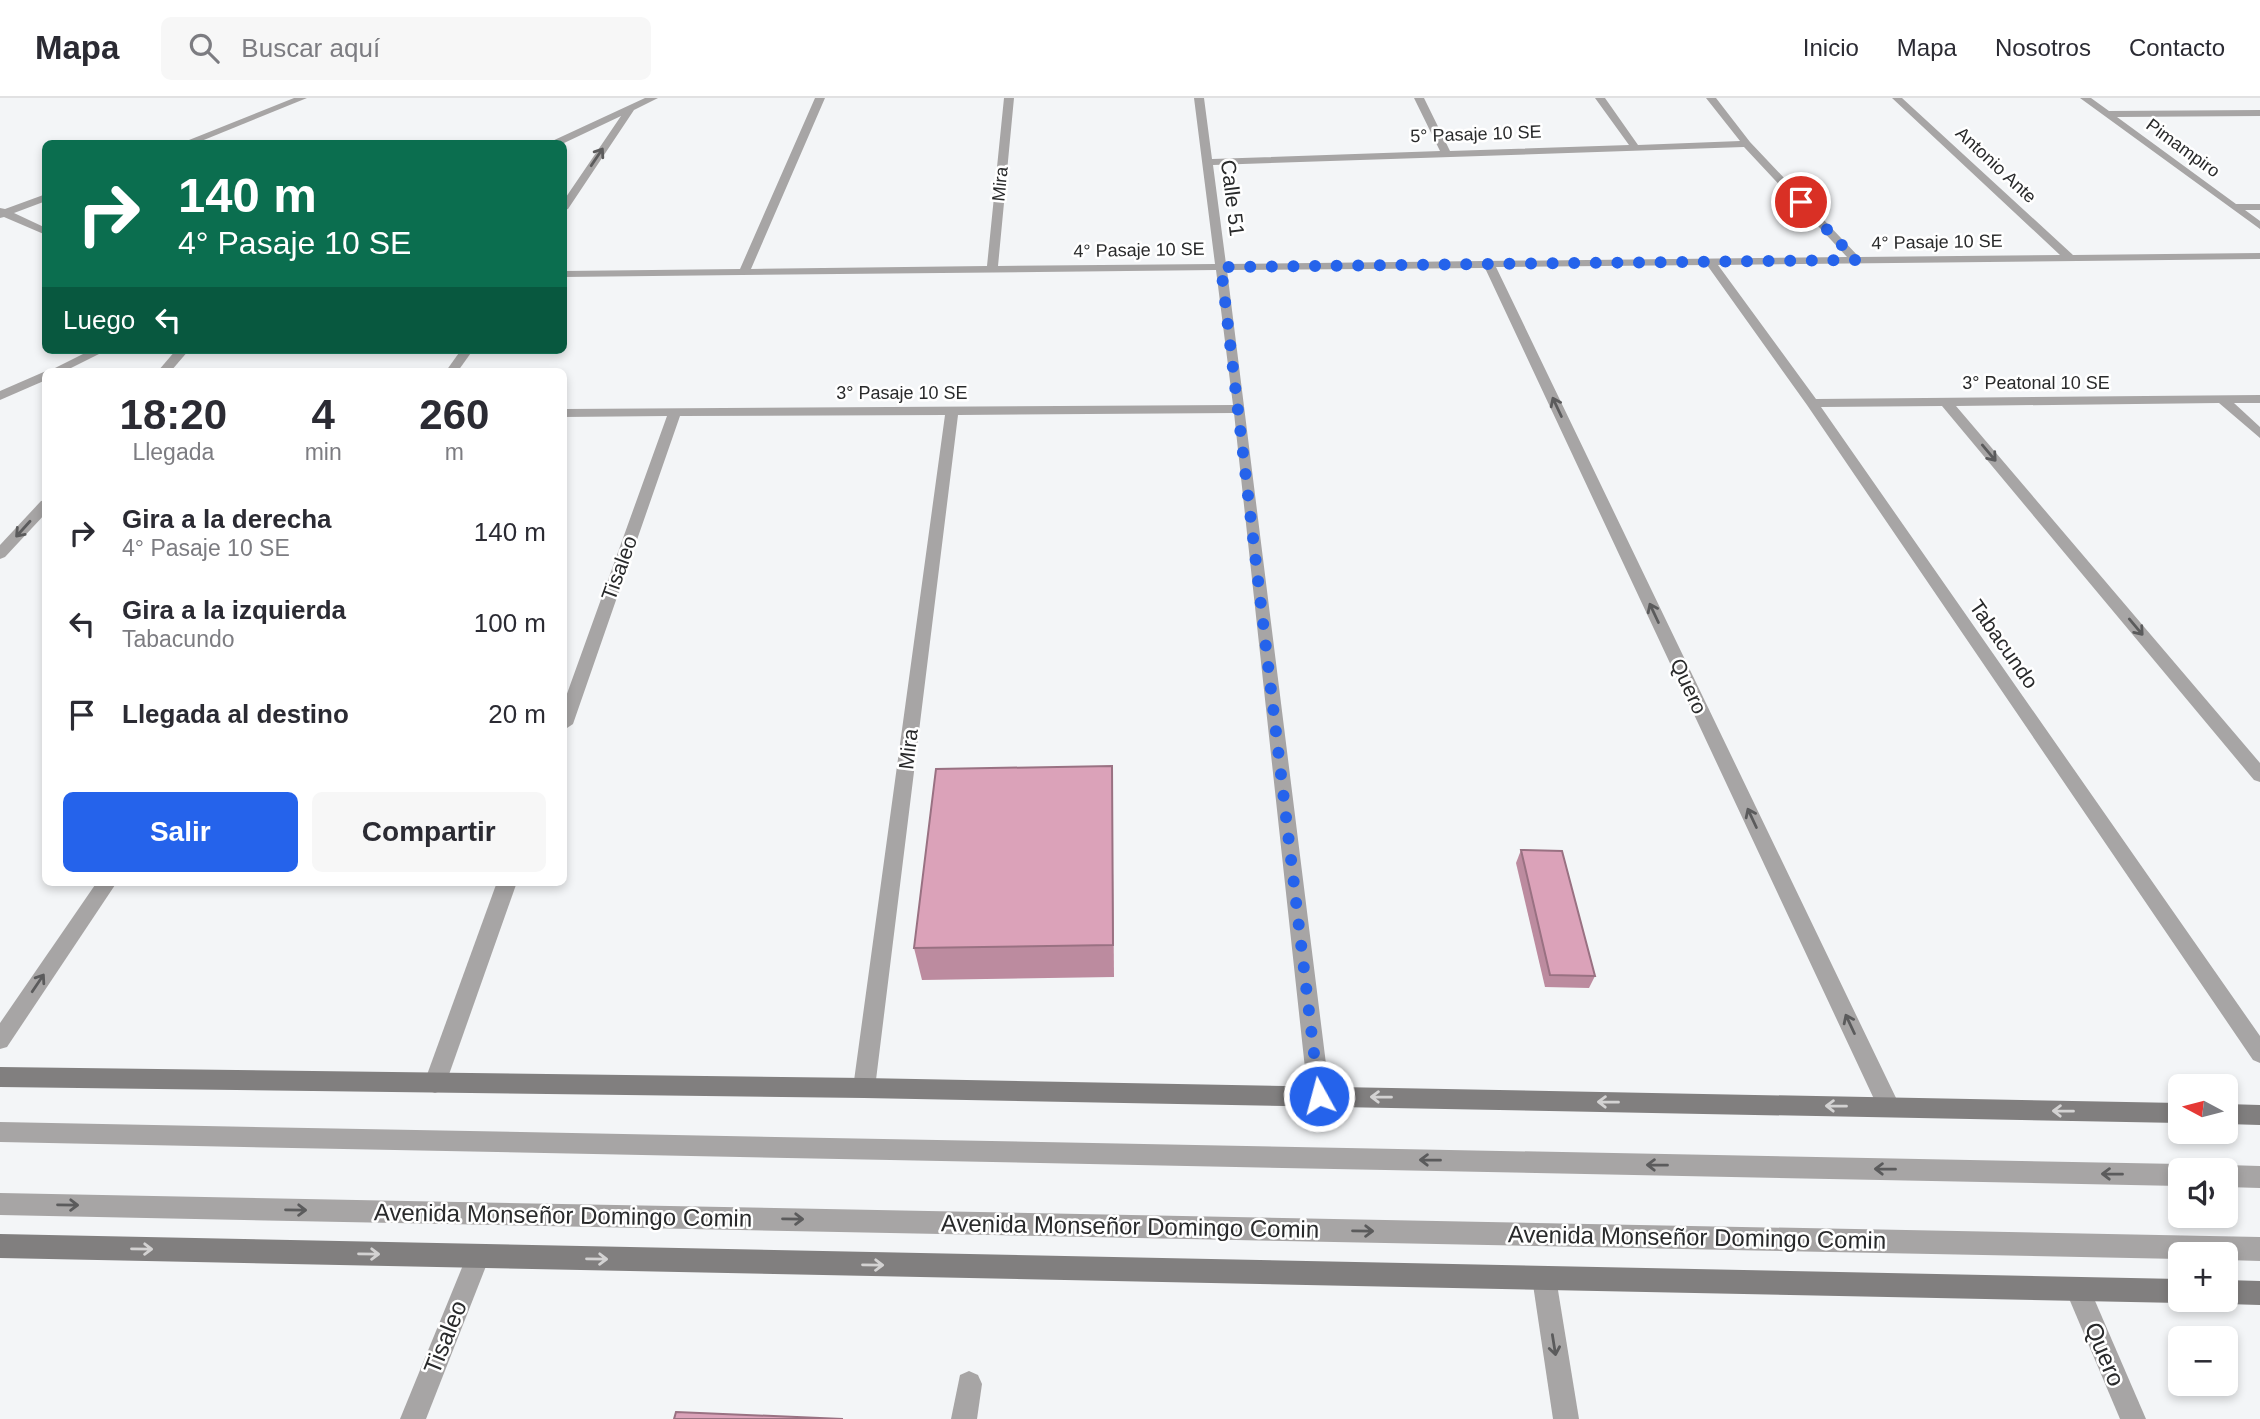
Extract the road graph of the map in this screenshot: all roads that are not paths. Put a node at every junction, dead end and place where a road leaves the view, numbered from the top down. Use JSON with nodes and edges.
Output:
{"nodes":[{"id":1,"x":302,"y":98,"type":"edge"},
{"id":2,"x":653,"y":98,"type":"edge"},
{"id":3,"x":820,"y":98,"type":"edge"},
{"id":4,"x":1009,"y":98,"type":"edge"},
{"id":5,"x":1199,"y":98,"type":"edge"},
{"id":6,"x":1419,"y":98,"type":"edge"},
{"id":7,"x":1600,"y":98,"type":"edge"},
{"id":8,"x":1711,"y":98,"type":"edge"},
{"id":9,"x":1897,"y":98,"type":"edge"},
{"id":10,"x":2085,"y":98,"type":"edge"},
{"id":11,"x":631,"y":108,"type":"junction"},
{"id":12,"x":2260,"y":113,"type":"edge"},
{"id":13,"x":2108,"y":114,"type":"junction"},
{"id":14,"x":194,"y":140,"type":"edge"},
{"id":15,"x":561,"y":140,"type":"edge"},
{"id":16,"x":1747,"y":144,"type":"junction"},
{"id":17,"x":1635,"y":147,"type":"junction"},
{"id":18,"x":1447,"y":153,"type":"junction"},
{"id":19,"x":1207,"y":162,"type":"junction"},
{"id":20,"x":42,"y":198,"type":"edge"},
{"id":21,"x":567,"y":203,"type":"edge"},
{"id":22,"x":2260,"y":207,"type":"edge"},
{"id":23,"x":2234,"y":208,"type":"junction"},
{"id":24,"x":1,"y":213,"type":"edge"},
{"id":25,"x":2260,"y":226,"type":"edge"},
{"id":26,"x":42,"y":230,"type":"edge"},
{"id":27,"x":2260,"y":256,"type":"edge"},
{"id":28,"x":2070,"y":258,"type":"junction"},
{"id":29,"x":1856,"y":260,"type":"junction"},
{"id":30,"x":1710,"y":262,"type":"junction"},
{"id":31,"x":1489,"y":264,"type":"junction"},
{"id":32,"x":1221,"y":267,"type":"junction"},
{"id":33,"x":992,"y":270,"type":"junction"},
{"id":34,"x":744,"y":272,"type":"junction"},
{"id":35,"x":567,"y":274,"type":"edge"},
{"id":36,"x":92,"y":354,"type":"edge"},
{"id":37,"x":179,"y":354,"type":"edge"},
{"id":38,"x":62,"y":368,"type":"edge"},
{"id":39,"x":167,"y":368,"type":"edge"},
{"id":40,"x":42,"y":377,"type":"edge"},
{"id":41,"x":0,"y":396,"type":"edge"},
{"id":42,"x":2260,"y":399,"type":"edge"},
{"id":43,"x":2223,"y":400,"type":"junction"},
{"id":44,"x":1945,"y":401,"type":"junction"},
{"id":45,"x":1812,"y":403,"type":"junction"},
{"id":46,"x":1240,"y":409,"type":"junction"},
{"id":47,"x":952,"y":410,"type":"junction"},
{"id":48,"x":675,"y":412,"type":"junction"},
{"id":49,"x":567,"y":413,"type":"edge"},
{"id":50,"x":2260,"y":434,"type":"edge"},
{"id":51,"x":42,"y":507,"type":"edge"},
{"id":52,"x":0,"y":554,"type":"edge"},
{"id":53,"x":567,"y":716,"type":"edge"},
{"id":54,"x":2260,"y":775,"type":"edge"},
{"id":55,"x":104,"y":886,"type":"edge"},
{"id":56,"x":506,"y":886,"type":"edge"},
{"id":57,"x":0,"y":1040,"type":"edge"},
{"id":58,"x":2260,"y":1053,"type":"edge"},
{"id":59,"x":0,"y":1077,"type":"edge"},
{"id":60,"x":435,"y":1083,"type":"junction"},
{"id":61,"x":864,"y":1088,"type":"junction"},
{"id":62,"x":1319,"y":1096,"type":"junction"},
{"id":63,"x":1889,"y":1107,"type":"junction"},
{"id":64,"x":2168,"y":1113,"type":"edge"},
{"id":65,"x":2238,"y":1114,"type":"edge"},
{"id":66,"x":2260,"y":1115,"type":"edge"},
{"id":67,"x":0,"y":1132,"type":"edge"},
{"id":68,"x":2168,"y":1175,"type":"edge"},
{"id":69,"x":2238,"y":1176,"type":"edge"},
{"id":70,"x":2260,"y":1177,"type":"edge"},
{"id":71,"x":0,"y":1204,"type":"edge"},
{"id":72,"x":0,"y":1246,"type":"edge"},
{"id":73,"x":2260,"y":1249,"type":"edge"},
{"id":74,"x":478,"y":1256,"type":"junction"},
{"id":75,"x":1544,"y":1278,"type":"junction"},
{"id":76,"x":2077,"y":1289,"type":"junction"},
{"id":77,"x":2168,"y":1291,"type":"edge"},
{"id":78,"x":2238,"y":1292,"type":"edge"},
{"id":79,"x":2260,"y":1293,"type":"edge"},
{"id":80,"x":969,"y":1384,"type":"dead end"},
{"id":81,"x":412,"y":1419,"type":"edge"},
{"id":82,"x":964,"y":1419,"type":"edge"},
{"id":83,"x":1566,"y":1419,"type":"edge"},
{"id":84,"x":2133,"y":1419,"type":"edge"}],
"edges":[{"from":1,"to":14,"type":"street"},
{"from":2,"to":11,"type":"street"},
{"from":3,"to":34,"type":"street"},
{"from":4,"to":33,"type":"street","name":"Mira"},
{"from":5,"to":19,"type":"street","name":"Calle 51"},
{"from":6,"to":18,"type":"street"},
{"from":7,"to":17,"type":"street"},
{"from":8,"to":16,"type":"street"},
{"from":9,"to":28,"type":"street","name":"Antonio Ante"},
{"from":10,"to":13,"type":"street","name":"Pimampiro"},
{"from":11,"to":15,"type":"street"},
{"from":21,"to":11,"type":"street","one_way":true},
{"from":12,"to":13,"type":"street"},
{"from":13,"to":23,"type":"street","name":"Pimampiro"},
{"from":16,"to":17,"type":"street","name":"5° Pasaje 10 SE"},
{"from":16,"to":29,"type":"street"},
{"from":17,"to":18,"type":"street","name":"5° Pasaje 10 SE"},
{"from":18,"to":19,"type":"street","name":"5° Pasaje 10 SE"},
{"from":19,"to":32,"type":"street","name":"Calle 51"},
{"from":20,"to":24,"type":"street"},
{"from":22,"to":23,"type":"street"},
{"from":23,"to":25,"type":"street","name":"Pimampiro"},
{"from":24,"to":26,"type":"street"},
{"from":27,"to":28,"type":"street","name":"4° Pasaje 10 SE"},
{"from":28,"to":29,"type":"street","name":"4° Pasaje 10 SE"},
{"from":29,"to":30,"type":"street","name":"4° Pasaje 10 SE"},
{"from":30,"to":31,"type":"street","name":"4° Pasaje 10 SE"},
{"from":30,"to":45,"type":"street","name":"Tabacundo"},
{"from":31,"to":32,"type":"street","name":"4° Pasaje 10 SE"},
{"from":63,"to":31,"type":"street","name":"Quero","one_way":true},
{"from":32,"to":33,"type":"street","name":"4° Pasaje 10 SE"},
{"from":32,"to":46,"type":"street","name":"Calle 51"},
{"from":33,"to":34,"type":"street","name":"4° Pasaje 10 SE"},
{"from":34,"to":35,"type":"street","name":"4° Pasaje 10 SE"},
{"from":36,"to":38,"type":"street"},
{"from":37,"to":39,"type":"street"},
{"from":40,"to":41,"type":"street"},
{"from":42,"to":43,"type":"street","name":"3° Peatonal 10 SE"},
{"from":43,"to":44,"type":"street","name":"3° Peatonal 10 SE"},
{"from":43,"to":50,"type":"street"},
{"from":44,"to":45,"type":"street","name":"3° Peatonal 10 SE"},
{"from":44,"to":54,"type":"street","one_way":true},
{"from":45,"to":58,"type":"street","name":"Tabacundo"},
{"from":46,"to":47,"type":"street","name":"3° Pasaje 10 SE"},
{"from":46,"to":62,"type":"street","name":"Calle 51"},
{"from":47,"to":48,"type":"street","name":"3° Pasaje 10 SE"},
{"from":47,"to":61,"type":"street","name":"Mira"},
{"from":48,"to":49,"type":"street","name":"3° Pasaje 10 SE"},
{"from":48,"to":53,"type":"street","name":"Tisaleo"},
{"from":51,"to":52,"type":"street","one_way":true},
{"from":57,"to":55,"type":"street","one_way":true},
{"from":56,"to":60,"type":"street"},
{"from":59,"to":60,"type":"main road"},
{"from":60,"to":61,"type":"main road"},
{"from":61,"to":62,"type":"main road"},
{"from":63,"to":62,"type":"main road","one_way":true},
{"from":64,"to":63,"type":"main road","one_way":true},
{"from":65,"to":66,"type":"main road"},
{"from":68,"to":67,"type":"street","one_way":true},
{"from":69,"to":70,"type":"street"},
{"from":71,"to":73,"type":"street","name":"Avenida Monseñor Domingo Comin","one_way":true},
{"from":72,"to":74,"type":"main road","name":"Avenida Monseñor Domingo Comin","one_way":true},
{"from":74,"to":75,"type":"main road","name":"Avenida Monseñor Domingo Comin","one_way":true},
{"from":74,"to":81,"type":"street","name":"Tisaleo"},
{"from":75,"to":76,"type":"main road","name":"Avenida Monseñor Domingo Comin"},
{"from":75,"to":83,"type":"street","one_way":true},
{"from":76,"to":77,"type":"main road","name":"Avenida Monseñor Domingo Comin"},
{"from":76,"to":84,"type":"street","name":"Quero"},
{"from":78,"to":79,"type":"main road"},
{"from":80,"to":82,"type":"street"}]}
